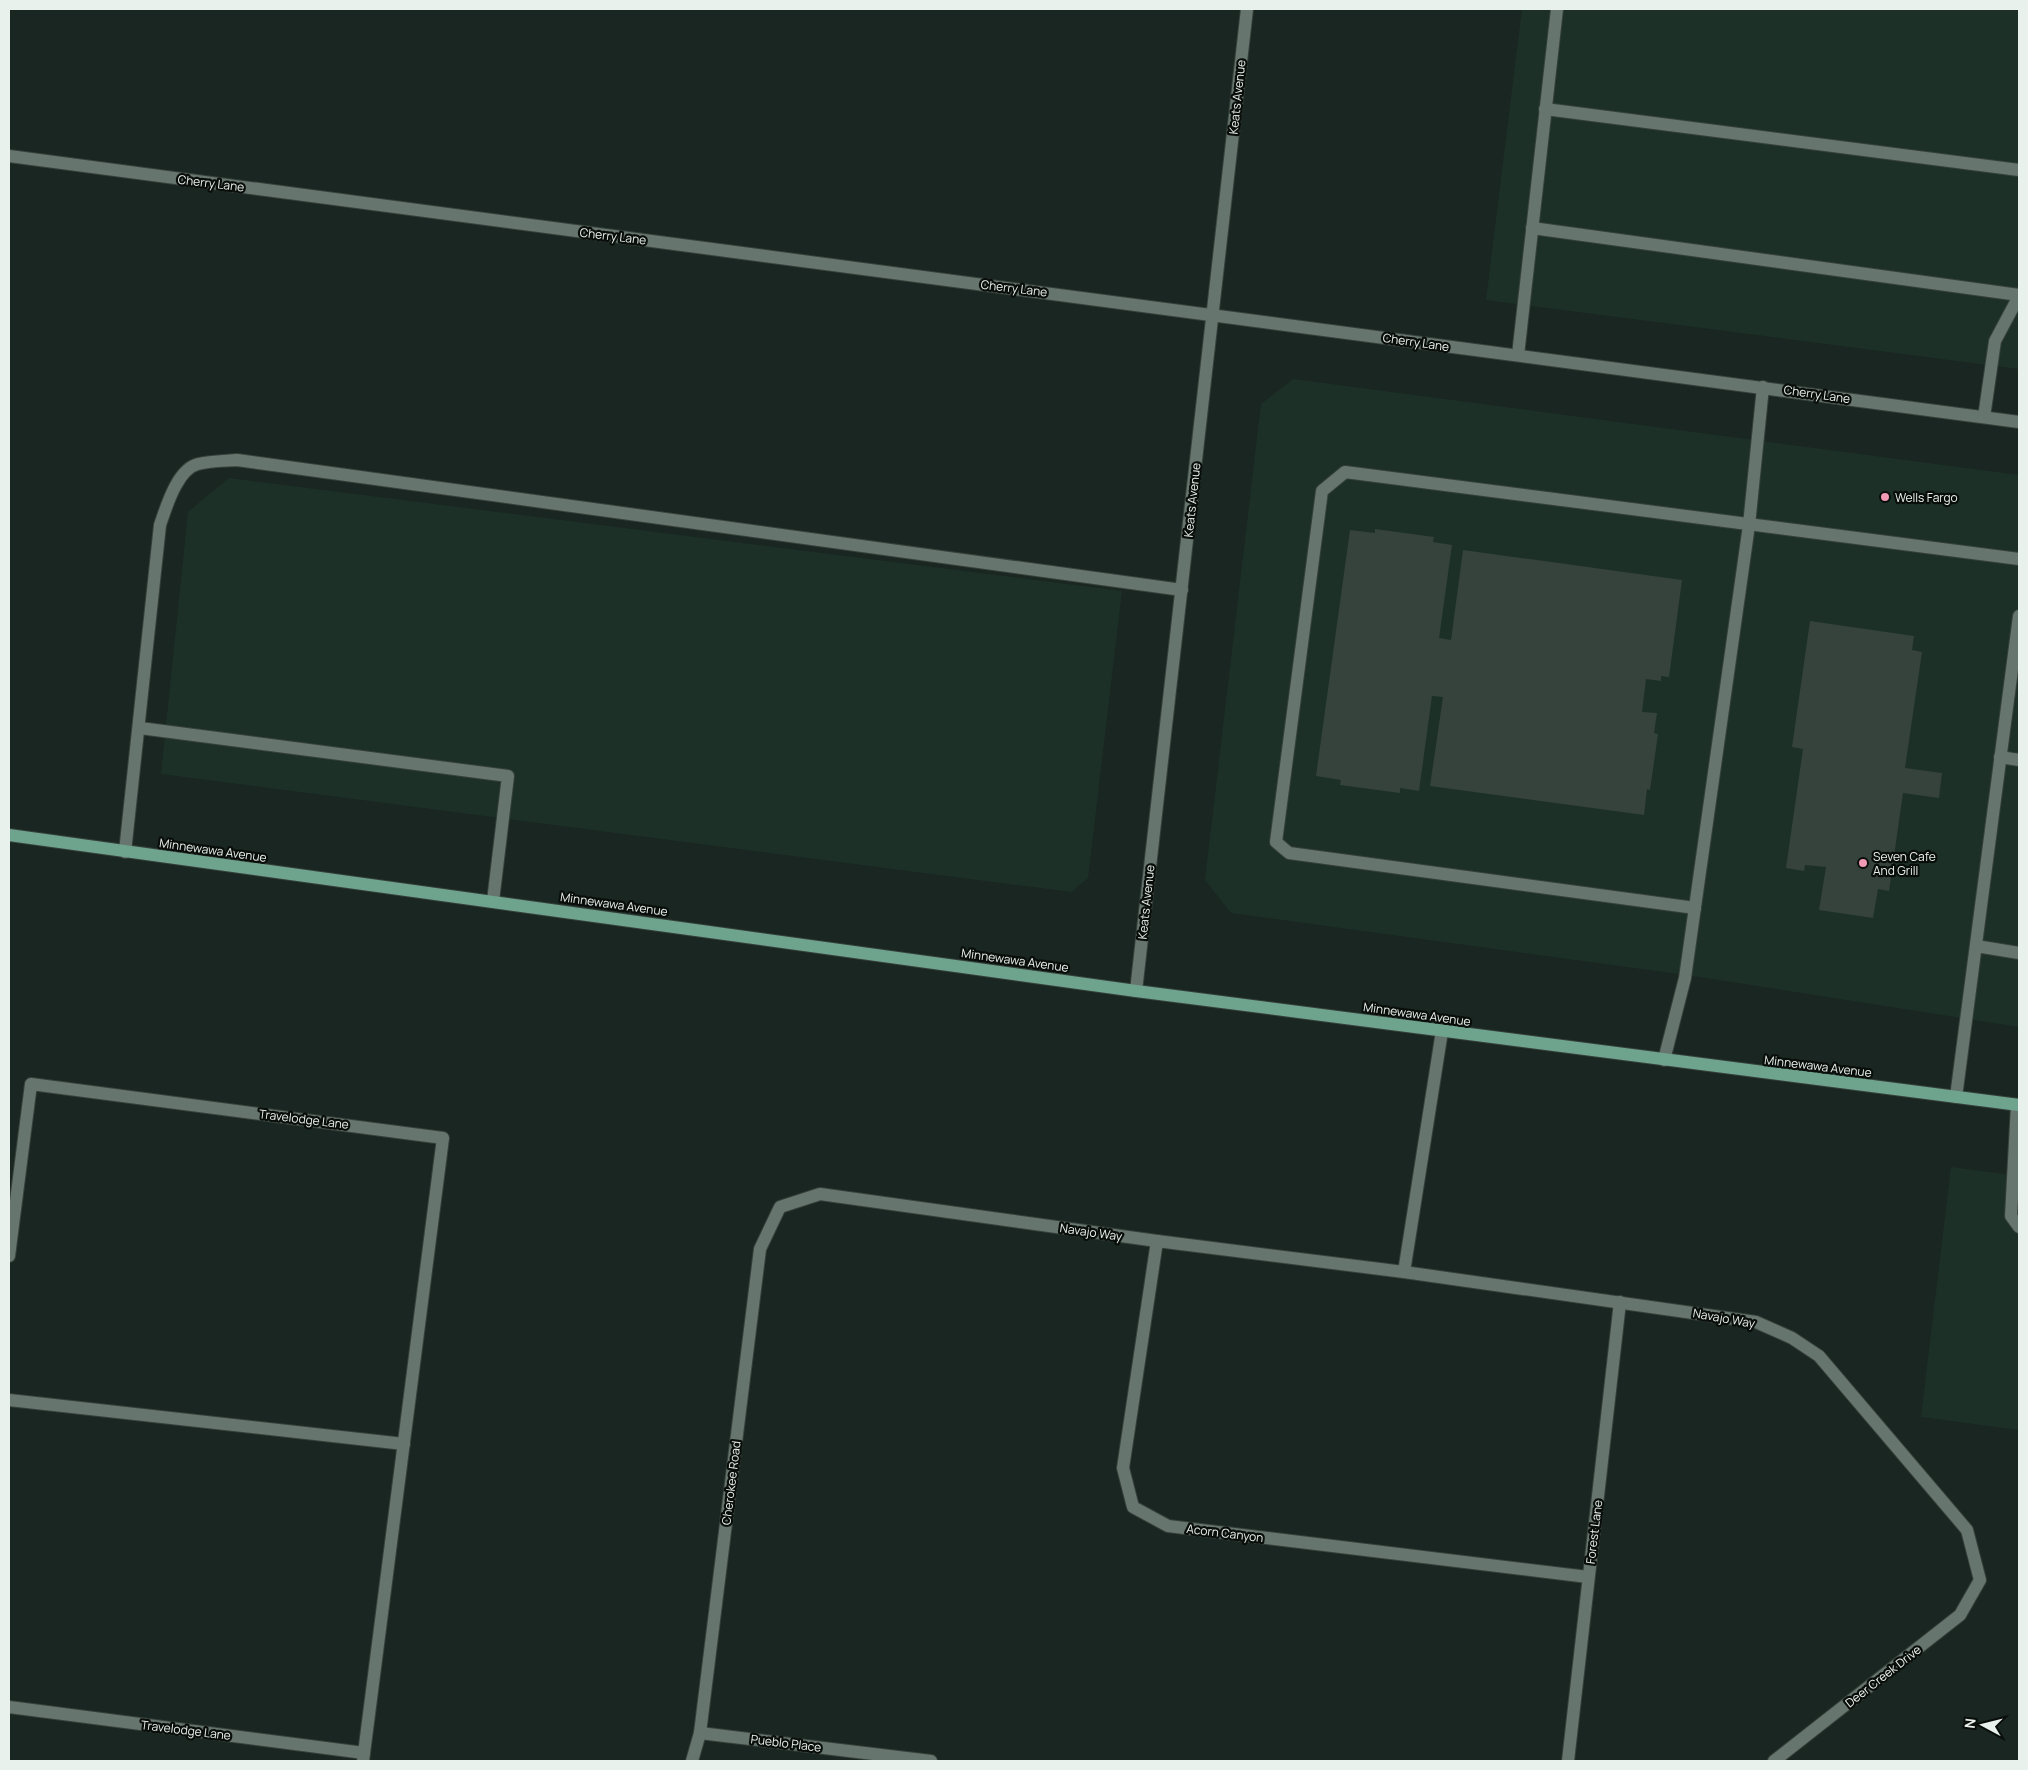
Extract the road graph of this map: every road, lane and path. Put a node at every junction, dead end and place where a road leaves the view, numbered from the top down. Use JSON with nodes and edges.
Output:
{"nodes":[{"id":1,"x":1247,"y":9,"type":"edge"},
{"id":2,"x":1557,"y":9,"type":"edge"},
{"id":3,"x":1546,"y":110,"type":"junction"},
{"id":4,"x":9,"y":156,"type":"edge"},
{"id":5,"x":2019,"y":170,"type":"edge"},
{"id":6,"x":1532,"y":228,"type":"junction"},
{"id":7,"x":2019,"y":295,"type":"edge"},
{"id":8,"x":1212,"y":314,"type":"junction"},
{"id":9,"x":1518,"y":355,"type":"junction"},
{"id":10,"x":1763,"y":387,"type":"junction"},
{"id":11,"x":1984,"y":417,"type":"junction"},
{"id":12,"x":2019,"y":422,"type":"edge"},
{"id":13,"x":1749,"y":525,"type":"junction"},
{"id":14,"x":2019,"y":558,"type":"edge"},
{"id":15,"x":1182,"y":590,"type":"junction"},
{"id":16,"x":2019,"y":616,"type":"edge"},
{"id":17,"x":140,"y":728,"type":"junction"},
{"id":18,"x":2000,"y":757,"type":"junction"},
{"id":19,"x":2019,"y":760,"type":"edge"},
{"id":20,"x":9,"y":835,"type":"edge"},
{"id":21,"x":125,"y":852,"type":"junction"},
{"id":22,"x":493,"y":901,"type":"junction"},
{"id":23,"x":1695,"y":908,"type":"junction"},
{"id":24,"x":1976,"y":946,"type":"junction"},
{"id":25,"x":2019,"y":952,"type":"edge"},
{"id":26,"x":1136,"y":991,"type":"junction"},
{"id":27,"x":1442,"y":1031,"type":"junction"},
{"id":28,"x":1664,"y":1060,"type":"junction"},
{"id":29,"x":1956,"y":1097,"type":"junction"},
{"id":30,"x":2018,"y":1105,"type":"edge"},
{"id":31,"x":780,"y":1207,"type":"joint"},
{"id":32,"x":2019,"y":1227,"type":"edge"},
{"id":33,"x":1157,"y":1241,"type":"junction"},
{"id":34,"x":9,"y":1256,"type":"edge"},
{"id":35,"x":1404,"y":1272,"type":"junction"},
{"id":36,"x":1620,"y":1302,"type":"junction"},
{"id":37,"x":9,"y":1400,"type":"edge"},
{"id":38,"x":404,"y":1444,"type":"junction"},
{"id":39,"x":1588,"y":1577,"type":"junction"},
{"id":40,"x":1980,"y":1580,"type":"joint"},
{"id":41,"x":9,"y":1707,"type":"edge"},
{"id":42,"x":700,"y":1733,"type":"junction"},
{"id":43,"x":363,"y":1757,"type":"edge"},
{"id":44,"x":692,"y":1761,"type":"edge"},
{"id":45,"x":931,"y":1761,"type":"edge"},
{"id":46,"x":1568,"y":1761,"type":"edge"},
{"id":47,"x":1774,"y":1761,"type":"edge"}],
"edges":[{"from":1,"to":8,"type":"street","name":"Keats Avenue"},
{"from":2,"to":3,"type":"street"},
{"from":3,"to":5,"type":"street"},
{"from":3,"to":6,"type":"street"},
{"from":4,"to":8,"type":"street","name":"Cherry Lane"},
{"from":6,"to":7,"type":"street"},
{"from":6,"to":9,"type":"street"},
{"from":7,"to":11,"type":"street"},
{"from":8,"to":9,"type":"street","name":"Cherry Lane"},
{"from":8,"to":15,"type":"street","name":"Keats Avenue"},
{"from":9,"to":10,"type":"street","name":"Cherry Lane"},
{"from":10,"to":11,"type":"street","name":"Cherry Lane"},
{"from":10,"to":13,"type":"street"},
{"from":11,"to":12,"type":"street","name":"Cherry Lane"},
{"from":13,"to":14,"type":"street"},
{"from":13,"to":23,"type":"street"},
{"from":13,"to":23,"type":"street"},
{"from":15,"to":17,"type":"street"},
{"from":15,"to":26,"type":"street","name":"Keats Avenue"},
{"from":16,"to":18,"type":"street"},
{"from":17,"to":21,"type":"street"},
{"from":17,"to":22,"type":"street"},
{"from":18,"to":19,"type":"street"},
{"from":18,"to":24,"type":"street"},
{"from":20,"to":21,"type":"main road","name":"Minnewawa Avenue"},
{"from":21,"to":22,"type":"main road","name":"Minnewawa Avenue"},
{"from":22,"to":26,"type":"main road","name":"Minnewawa Avenue"},
{"from":23,"to":28,"type":"street"},
{"from":24,"to":25,"type":"street"},
{"from":24,"to":29,"type":"street"},
{"from":26,"to":27,"type":"main road","name":"Minnewawa Avenue"},
{"from":27,"to":28,"type":"main road","name":"Minnewawa Avenue"},
{"from":27,"to":35,"type":"street"},
{"from":28,"to":29,"type":"main road","name":"Minnewawa Avenue"},
{"from":29,"to":30,"type":"main road","name":"Minnewawa Avenue"},
{"from":30,"to":32,"type":"street"},
{"from":31,"to":33,"type":"street","name":"Navajo Way"},
{"from":31,"to":42,"type":"street","name":"Cherokee Road"},
{"from":33,"to":35,"type":"street","name":"Navajo Way"},
{"from":33,"to":39,"type":"street","name":"Acorn Canyon"},
{"from":34,"to":38,"type":"street","name":"Travelodge Lane"},
{"from":35,"to":36,"type":"street","name":"Navajo Way"},
{"from":36,"to":39,"type":"street","name":"Forest Lane"},
{"from":36,"to":40,"type":"street","name":"Navajo Way"},
{"from":37,"to":38,"type":"street"},
{"from":38,"to":43,"type":"street","name":"Travelodge Lane"},
{"from":39,"to":46,"type":"street","name":"Forest Lane"},
{"from":40,"to":47,"type":"street","name":"Deer Creek Drive"},
{"from":41,"to":43,"type":"street","name":"Travelodge Lane"},
{"from":42,"to":44,"type":"street","name":"Cherokee Road"},
{"from":42,"to":45,"type":"street","name":"Pueblo Place"}]}
